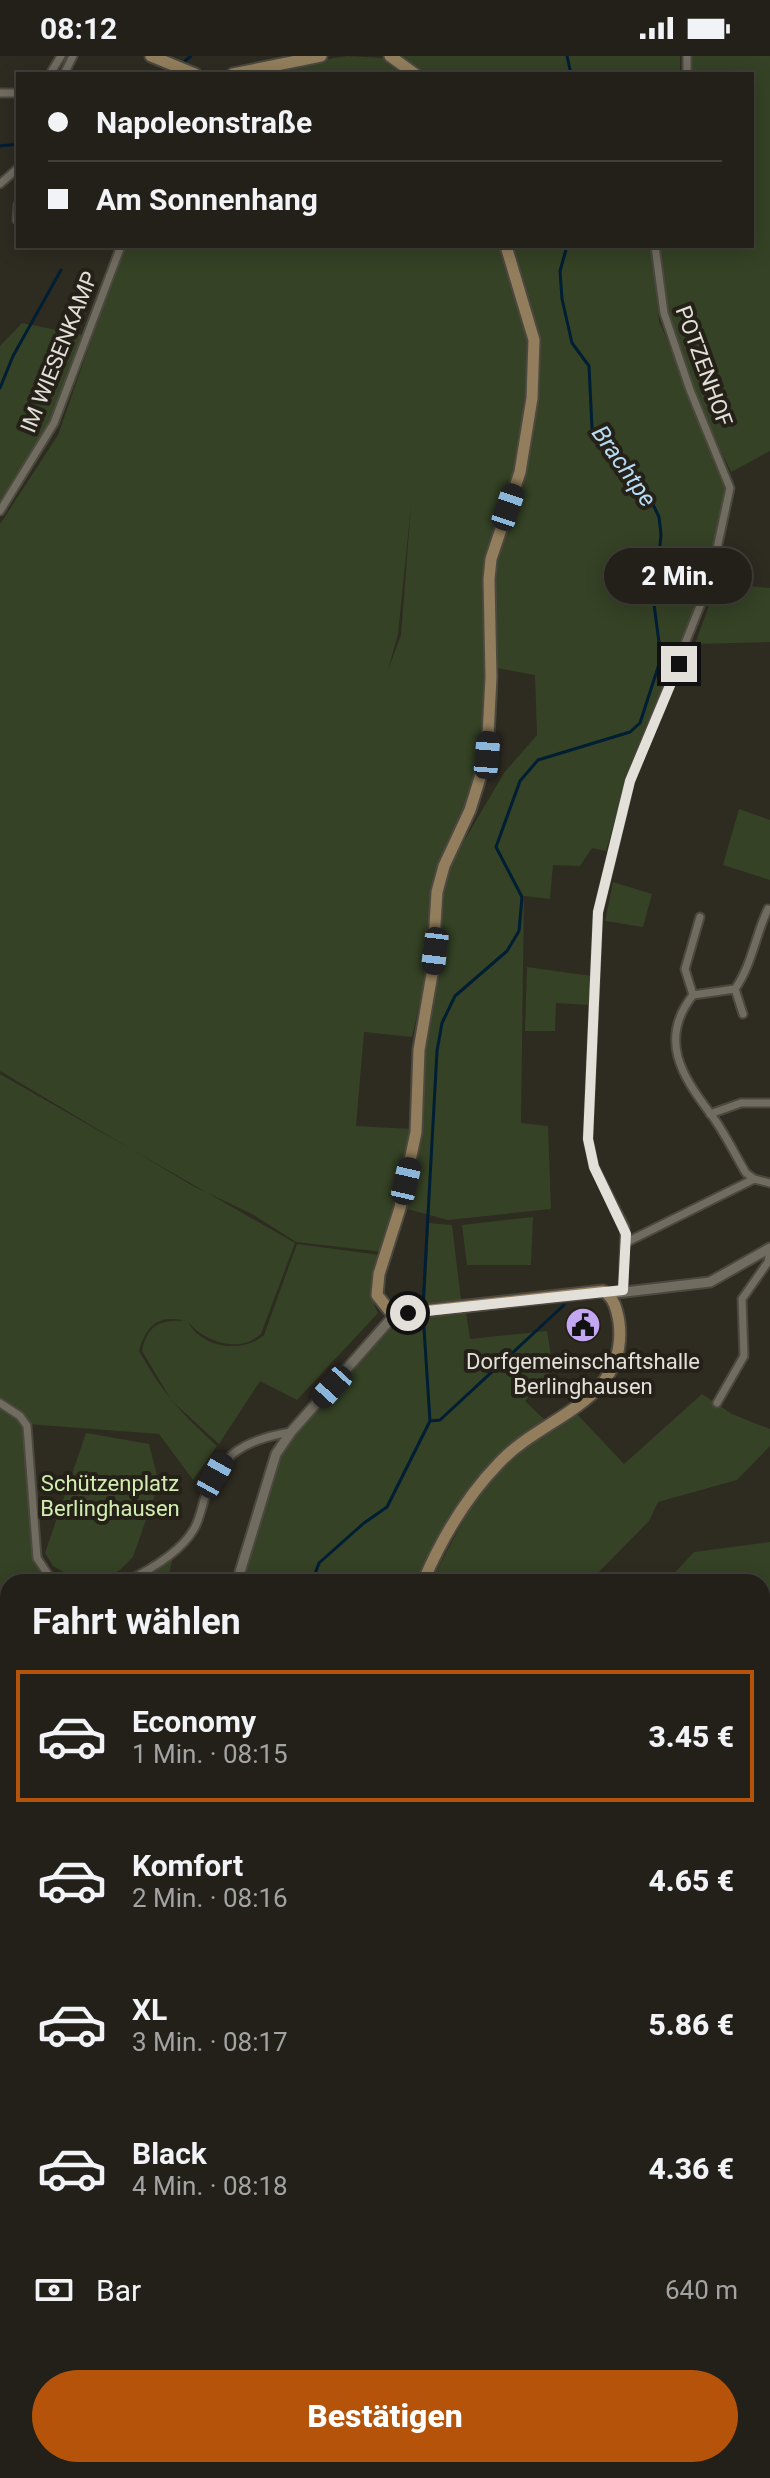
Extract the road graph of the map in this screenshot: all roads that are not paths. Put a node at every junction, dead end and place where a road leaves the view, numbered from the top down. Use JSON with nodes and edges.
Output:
{"nodes":[{"id":1,"x":151,"y":56,"type":"edge"},
{"id":2,"x":321,"y":56,"type":"edge"},
{"id":3,"x":390,"y":56,"type":"edge"},
{"id":4,"x":186,"y":72,"type":"edge"},
{"id":5,"x":244,"y":72,"type":"edge"},
{"id":6,"x":412,"y":72,"type":"edge"},
{"id":7,"x":16,"y":170,"type":"edge"},
{"id":8,"x":0,"y":184,"type":"edge"},
{"id":9,"x":120,"y":248,"type":"edge"},
{"id":10,"x":507,"y":248,"type":"edge"},
{"id":11,"x":655,"y":248,"type":"edge"},
{"id":12,"x":0,"y":511,"type":"edge"},
{"id":13,"x":768,"y":909,"type":"edge"},
{"id":14,"x":700,"y":917,"type":"dead end"},
{"id":15,"x":735,"y":989,"type":"junction"},
{"id":16,"x":693,"y":995,"type":"junction"},
{"id":17,"x":743,"y":1014,"type":"dead end"},
{"id":18,"x":770,"y":1103,"type":"edge"},
{"id":19,"x":710,"y":1114,"type":"junction"},
{"id":20,"x":754,"y":1179,"type":"junction"},
{"id":21,"x":770,"y":1183,"type":"edge"},
{"id":22,"x":627,"y":1242,"type":"junction"},
{"id":23,"x":770,"y":1250,"type":"edge"},
{"id":24,"x":623,"y":1290,"type":"junction"},
{"id":25,"x":608,"y":1294,"type":"junction"},
{"id":26,"x":402,"y":1313,"type":"junction"},
{"id":27,"x":0,"y":1403,"type":"edge"},
{"id":28,"x":717,"y":1403,"type":"dead end"},
{"id":29,"x":291,"y":1432,"type":"junction"},
{"id":30,"x":48,"y":1574,"type":"edge"},
{"id":31,"x":140,"y":1574,"type":"edge"},
{"id":32,"x":239,"y":1574,"type":"edge"},
{"id":33,"x":427,"y":1574,"type":"edge"}],
"edges":[{"from":1,"to":4,"type":"main road"},
{"from":2,"to":5,"type":"main road"},
{"from":3,"to":6,"type":"main road"},
{"from":7,"to":8,"type":"street"},
{"from":9,"to":12,"type":"street","name":"IM WIESENKAMP"},
{"from":10,"to":26,"type":"main road"},
{"from":11,"to":22,"type":"street","name":"POTZENHOF"},
{"from":13,"to":15,"type":"street"},
{"from":14,"to":16,"type":"street"},
{"from":15,"to":16,"type":"street"},
{"from":15,"to":17,"type":"street"},
{"from":16,"to":19,"type":"street"},
{"from":18,"to":19,"type":"street"},
{"from":19,"to":20,"type":"street"},
{"from":20,"to":21,"type":"street"},
{"from":20,"to":22,"type":"street"},
{"from":22,"to":24,"type":"street"},
{"from":23,"to":24,"type":"street"},
{"from":23,"to":28,"type":"street"},
{"from":24,"to":25,"type":"street"},
{"from":25,"to":26,"type":"main road"},
{"from":25,"to":33,"type":"main road"},
{"from":26,"to":29,"type":"street"},
{"from":27,"to":30,"type":"street"},
{"from":29,"to":31,"type":"street"},
{"from":29,"to":32,"type":"street"}]}
